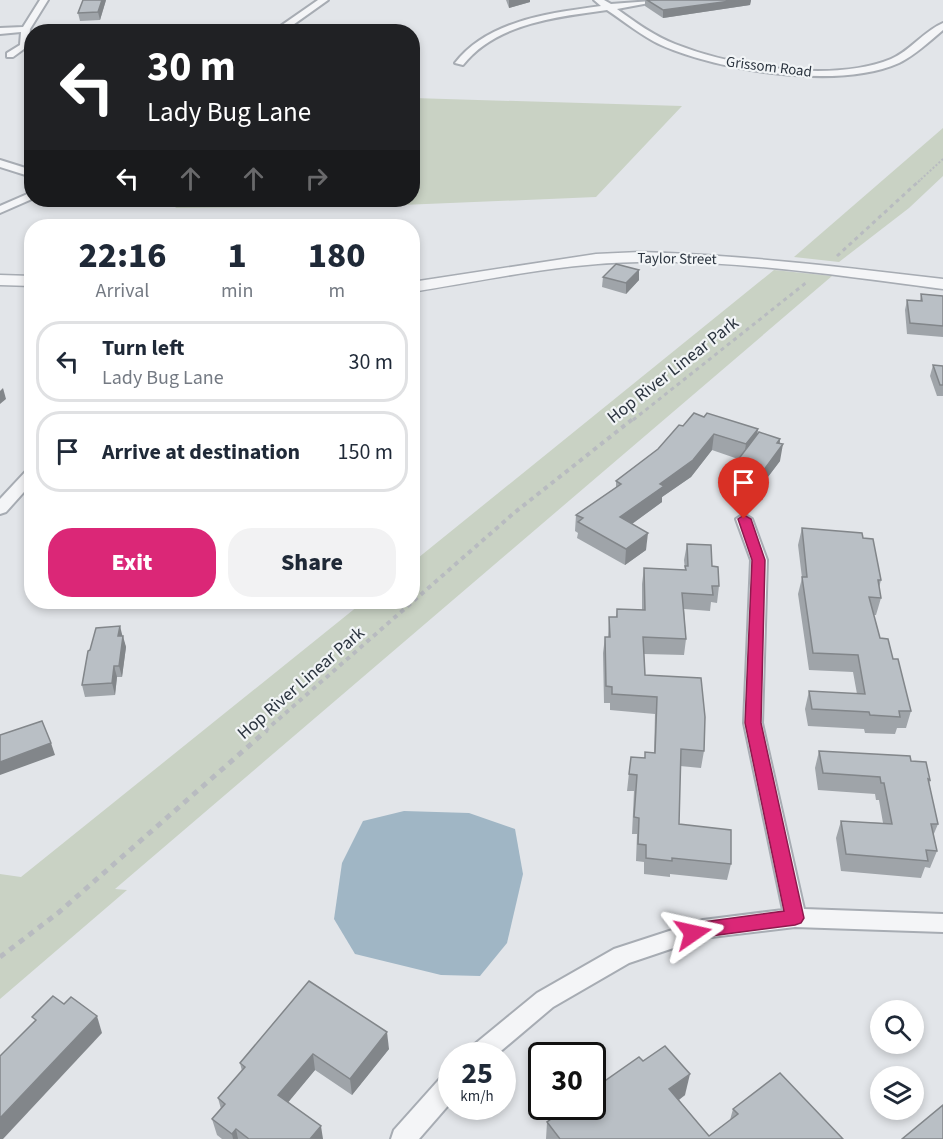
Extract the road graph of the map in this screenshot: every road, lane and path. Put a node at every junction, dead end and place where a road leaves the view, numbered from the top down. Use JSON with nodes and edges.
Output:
{"nodes":[{"id":1,"x":44,"y":0,"type":"edge"},
{"id":2,"x":324,"y":0,"type":"edge"},
{"id":3,"x":598,"y":0,"type":"edge"},
{"id":4,"x":661,"y":0,"type":"edge"},
{"id":5,"x":611,"y":8,"type":"junction"},
{"id":6,"x":29,"y":24,"type":"edge"},
{"id":7,"x":288,"y":24,"type":"edge"},
{"id":8,"x":943,"y":26,"type":"edge"},
{"id":9,"x":24,"y":29,"type":"edge"},
{"id":10,"x":0,"y":31,"type":"edge"},
{"id":11,"x":24,"y":46,"type":"edge"},
{"id":12,"x":10,"y":55,"type":"dead end"},
{"id":13,"x":460,"y":63,"type":"dead end"},
{"id":14,"x":943,"y":159,"type":"edge"},
{"id":15,"x":0,"y":163,"type":"edge"},
{"id":16,"x":24,"y":171,"type":"edge"},
{"id":17,"x":24,"y":199,"type":"edge"},
{"id":18,"x":0,"y":210,"type":"edge"},
{"id":19,"x":836,"y":257,"type":"dead end"},
{"id":20,"x":0,"y":280,"type":"edge"},
{"id":21,"x":809,"y":280,"type":"dead end"},
{"id":22,"x":24,"y":281,"type":"edge"},
{"id":23,"x":943,"y":284,"type":"edge"},
{"id":24,"x":420,"y":286,"type":"edge"},
{"id":25,"x":24,"y":482,"type":"edge"},
{"id":26,"x":0,"y":509,"type":"edge"},
{"id":27,"x":744,"y":519,"type":"dead end"},
{"id":28,"x":420,"y":596,"type":"edge"},
{"id":29,"x":405,"y":609,"type":"edge"},
{"id":30,"x":795,"y":918,"type":"junction"},
{"id":31,"x":943,"y":923,"type":"edge"},
{"id":32,"x":0,"y":957,"type":"edge"},
{"id":33,"x":495,"y":1042,"type":"edge"},
{"id":34,"x":438,"y":1098,"type":"edge"},
{"id":35,"x":403,"y":1139,"type":"edge"}],
"edges":[{"from":1,"to":6,"type":"street"},
{"from":2,"to":7,"type":"street"},
{"from":3,"to":5,"type":"street","name":"Grissom Road"},
{"from":4,"to":5,"type":"street"},
{"from":5,"to":8,"type":"street","name":"Grissom Road"},
{"from":5,"to":13,"type":"street"},
{"from":9,"to":10,"type":"street"},
{"from":11,"to":12,"type":"street"},
{"from":14,"to":19,"type":"path"},
{"from":15,"to":16,"type":"street"},
{"from":17,"to":18,"type":"street"},
{"from":20,"to":22,"type":"street"},
{"from":21,"to":28,"type":"path","name":"Hop River Linear Park"},
{"from":23,"to":24,"type":"street","name":"Taylor Street"},
{"from":25,"to":26,"type":"street"},
{"from":27,"to":30,"type":"street"},
{"from":29,"to":32,"type":"path","name":"Hop River Linear Park"},
{"from":30,"to":31,"type":"street"},
{"from":30,"to":33,"type":"street"},
{"from":34,"to":35,"type":"street"}]}
